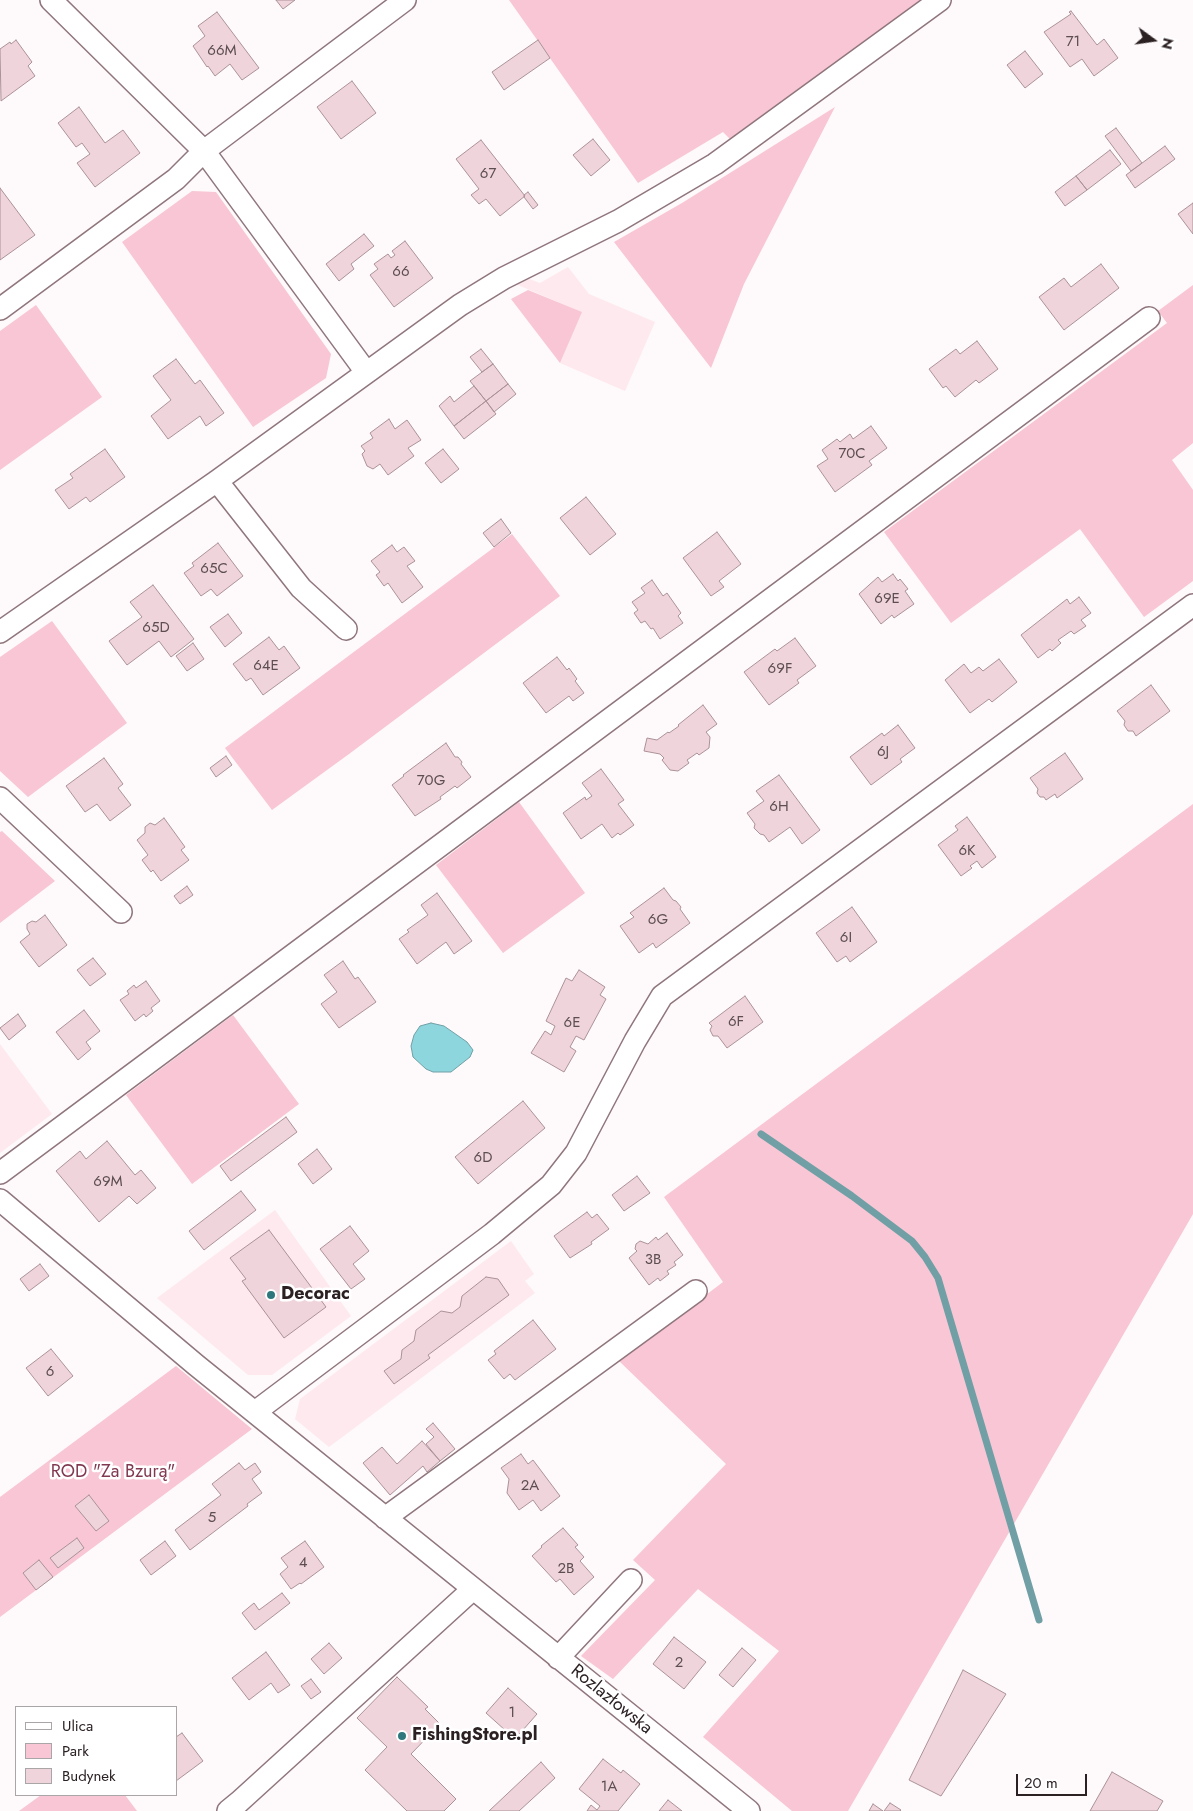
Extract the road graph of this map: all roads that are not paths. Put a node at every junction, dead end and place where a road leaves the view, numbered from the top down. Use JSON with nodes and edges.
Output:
{"nodes":[{"id":1,"x":51,"y":0,"type":"edge"},
{"id":2,"x":405,"y":0,"type":"edge"},
{"id":3,"x":940,"y":0,"type":"edge"},
{"id":4,"x":204,"y":151,"type":"junction"},
{"id":5,"x":0,"y":309,"type":"edge"},
{"id":6,"x":1149,"y":318,"type":"dead end"},
{"id":7,"x":366,"y":372,"type":"junction"},
{"id":8,"x":217,"y":481,"type":"junction"},
{"id":9,"x":1193,"y":605,"type":"edge"},
{"id":10,"x":346,"y":629,"type":"dead end"},
{"id":11,"x":0,"y":632,"type":"edge"},
{"id":12,"x":0,"y":798,"type":"edge"},
{"id":13,"x":121,"y":912,"type":"dead end"},
{"id":14,"x":0,"y":1173,"type":"edge"},
{"id":15,"x":0,"y":1200,"type":"edge"},
{"id":16,"x":696,"y":1291,"type":"dead end"},
{"id":17,"x":255,"y":1412,"type":"junction"},
{"id":18,"x":385,"y":1518,"type":"junction"},
{"id":19,"x":632,"y":1580,"type":"dead end"},
{"id":20,"x":473,"y":1589,"type":"junction"},
{"id":21,"x":558,"y":1658,"type":"junction"},
{"id":22,"x":228,"y":1811,"type":"edge"},
{"id":23,"x":749,"y":1811,"type":"edge"}],
"edges":[{"from":1,"to":4,"type":"street"},
{"from":2,"to":4,"type":"street"},
{"from":3,"to":7,"type":"street"},
{"from":4,"to":5,"type":"street"},
{"from":4,"to":7,"type":"street"},
{"from":6,"to":14,"type":"street"},
{"from":7,"to":8,"type":"street"},
{"from":8,"to":10,"type":"street"},
{"from":8,"to":11,"type":"street"},
{"from":9,"to":17,"type":"street"},
{"from":12,"to":13,"type":"street"},
{"from":15,"to":17,"type":"street","name":"Rozlazłowska"},
{"from":16,"to":18,"type":"street"},
{"from":17,"to":18,"type":"street","name":"Rozlazłowska"},
{"from":18,"to":20,"type":"street","name":"Rozlazłowska"},
{"from":19,"to":21,"type":"street"},
{"from":20,"to":21,"type":"street","name":"Rozlazłowska"},
{"from":20,"to":22,"type":"street"},
{"from":21,"to":23,"type":"street","name":"Rozlazłowska"}]}
